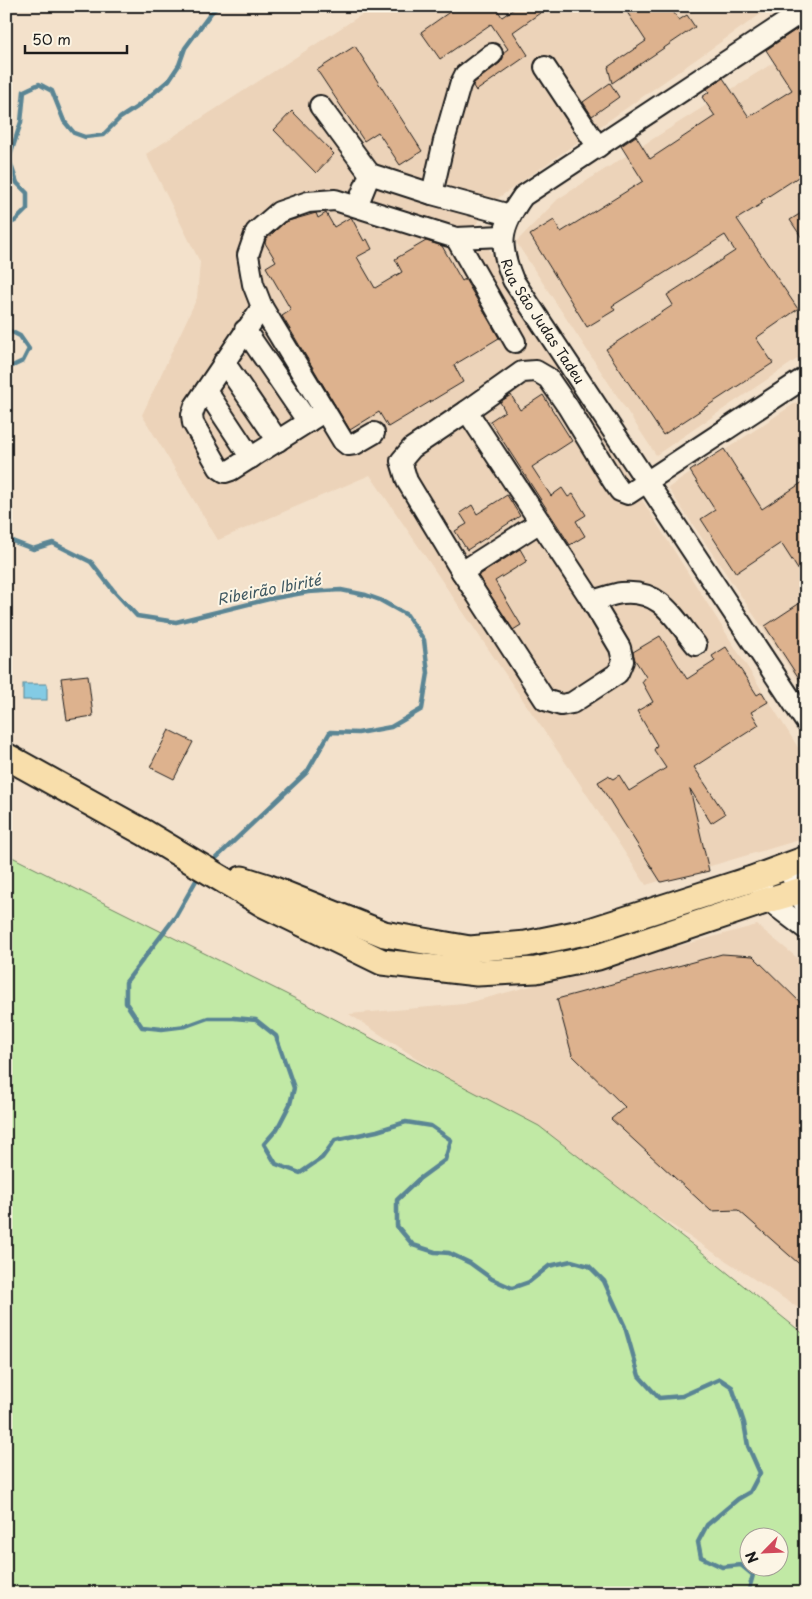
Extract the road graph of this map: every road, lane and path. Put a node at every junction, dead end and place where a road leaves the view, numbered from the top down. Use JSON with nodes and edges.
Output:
{"nodes":[{"id":1,"x":806,"y":8,"type":"edge"},
{"id":2,"x":492,"y":54,"type":"dead end"},
{"id":3,"x":545,"y":67,"type":"dead end"},
{"id":4,"x":320,"y":106,"type":"dead end"},
{"id":5,"x":598,"y":147,"type":"junction"},
{"id":6,"x":370,"y":174,"type":"junction"},
{"id":7,"x":432,"y":194,"type":"junction"},
{"id":8,"x":357,"y":206,"type":"junction"},
{"id":9,"x":510,"y":215,"type":"junction"},
{"id":10,"x":503,"y":236,"type":"junction"},
{"id":11,"x":456,"y":238,"type":"junction"},
{"id":12,"x":262,"y":307,"type":"junction"},
{"id":13,"x":245,"y":330,"type":"junction"},
{"id":14,"x":515,"y":342,"type":"dead end"},
{"id":15,"x":224,"y":362,"type":"junction"},
{"id":16,"x":806,"y":377,"type":"edge"},
{"id":17,"x":206,"y":390,"type":"junction"},
{"id":18,"x":326,"y":411,"type":"junction"},
{"id":19,"x":467,"y":411,"type":"junction"},
{"id":20,"x":308,"y":422,"type":"junction"},
{"id":21,"x":374,"y":433,"type":"dead end"},
{"id":22,"x":278,"y":441,"type":"junction"},
{"id":23,"x":251,"y":458,"type":"junction"},
{"id":24,"x":647,"y":482,"type":"junction"},
{"id":25,"x":540,"y":522,"type":"junction"},
{"id":26,"x":462,"y":572,"type":"junction"},
{"id":27,"x":592,"y":601,"type":"junction"},
{"id":28,"x":696,"y":645,"type":"dead end"},
{"id":29,"x":806,"y":722,"type":"edge"},
{"id":30,"x":6,"y":756,"type":"edge"},
{"id":31,"x":796,"y":863,"type":"edge"},
{"id":32,"x":201,"y":866,"type":"junction"},
{"id":33,"x":757,"y":877,"type":"junction"},
{"id":34,"x":803,"y":896,"type":"edge"},
{"id":35,"x":768,"y":900,"type":"junction"},
{"id":36,"x":806,"y":929,"type":"edge"},
{"id":37,"x":384,"y":934,"type":"junction"},
{"id":38,"x":382,"y":962,"type":"junction"}],
"edges":[{"from":1,"to":5,"type":"street","name":"Rua São Judas Tadeu"},
{"from":2,"to":7,"type":"street"},
{"from":3,"to":5,"type":"street"},
{"from":4,"to":6,"type":"street"},
{"from":5,"to":9,"type":"street","name":"Rua São Judas Tadeu"},
{"from":6,"to":7,"type":"street"},
{"from":6,"to":8,"type":"street"},
{"from":7,"to":9,"type":"street"},
{"from":8,"to":11,"type":"street"},
{"from":8,"to":12,"type":"street"},
{"from":9,"to":10,"type":"street","name":"Rua São Judas Tadeu"},
{"from":10,"to":11,"type":"street"},
{"from":10,"to":24,"type":"street","name":"Rua São Judas Tadeu"},
{"from":11,"to":14,"type":"street"},
{"from":12,"to":13,"type":"street"},
{"from":12,"to":18,"type":"street"},
{"from":13,"to":15,"type":"street"},
{"from":13,"to":20,"type":"street"},
{"from":15,"to":17,"type":"street"},
{"from":15,"to":22,"type":"street"},
{"from":16,"to":24,"type":"street"},
{"from":17,"to":23,"type":"street"},
{"from":17,"to":23,"type":"street"},
{"from":18,"to":20,"type":"street"},
{"from":18,"to":21,"type":"street"},
{"from":19,"to":24,"type":"street"},
{"from":19,"to":25,"type":"street"},
{"from":19,"to":26,"type":"street"},
{"from":20,"to":22,"type":"street"},
{"from":22,"to":23,"type":"street"},
{"from":24,"to":29,"type":"street","name":"Rua São Judas Tadeu"},
{"from":25,"to":26,"type":"street"},
{"from":25,"to":27,"type":"street"},
{"from":26,"to":27,"type":"street"},
{"from":27,"to":28,"type":"street"},
{"from":30,"to":32,"type":"main road"},
{"from":31,"to":33,"type":"main road"},
{"from":31,"to":34,"type":"street"},
{"from":32,"to":37,"type":"main road"},
{"from":32,"to":38,"type":"main road"},
{"from":33,"to":35,"type":"street"},
{"from":33,"to":37,"type":"main road"},
{"from":34,"to":35,"type":"main road"},
{"from":35,"to":36,"type":"street"},
{"from":35,"to":38,"type":"main road"},
{"from":37,"to":38,"type":"main road"}]}
